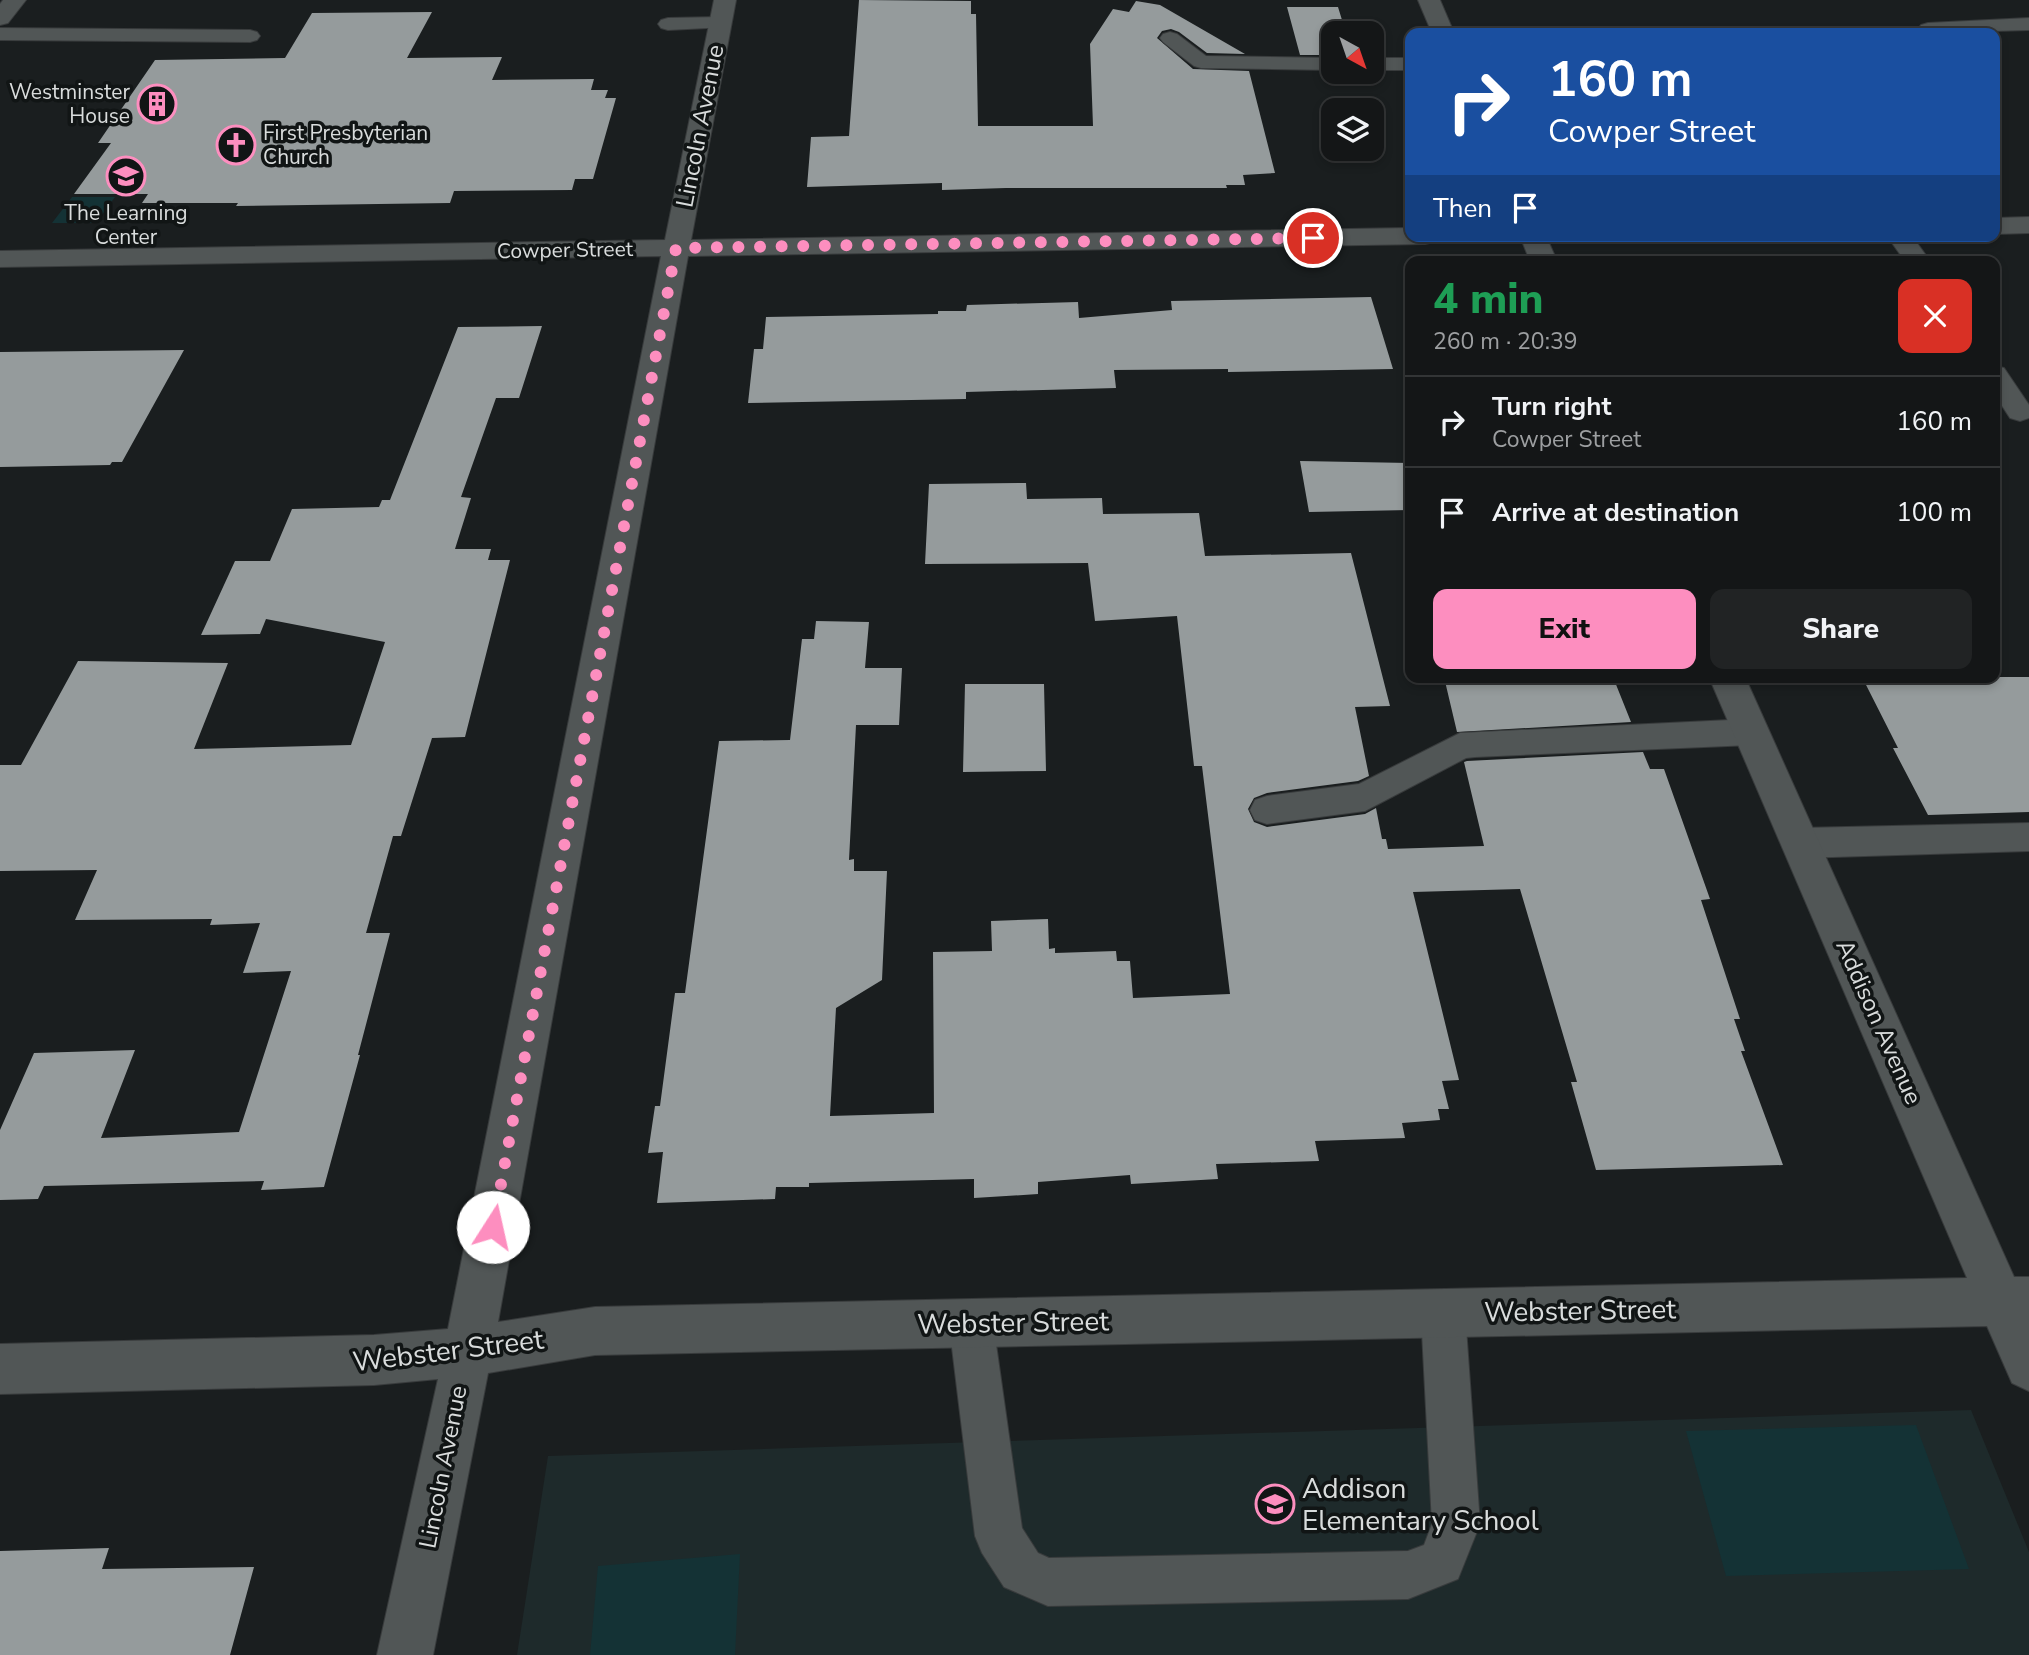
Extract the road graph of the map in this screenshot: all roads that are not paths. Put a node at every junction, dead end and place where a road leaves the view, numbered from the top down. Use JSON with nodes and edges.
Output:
{"nodes":[{"id":1,"x":15,"y":0,"type":"edge"},
{"id":2,"x":1429,"y":0,"type":"edge"},
{"id":3,"x":723,"y":11,"type":"edge"},
{"id":4,"x":0,"y":18,"type":"edge"},
{"id":5,"x":668,"y":24,"type":"dead end"},
{"id":6,"x":2029,"y":24,"type":"edge"},
{"id":7,"x":1442,"y":28,"type":"edge"},
{"id":8,"x":1948,"y":28,"type":"edge"},
{"id":9,"x":0,"y":34,"type":"edge"},
{"id":10,"x":250,"y":36,"type":"dead end"},
{"id":11,"x":1170,"y":38,"type":"dead end"},
{"id":12,"x":1321,"y":64,"type":"edge"},
{"id":13,"x":1384,"y":64,"type":"edge"},
{"id":14,"x":1405,"y":64,"type":"edge"},
{"id":15,"x":2029,"y":225,"type":"edge"},
{"id":16,"x":2000,"y":226,"type":"edge"},
{"id":17,"x":1405,"y":236,"type":"edge"},
{"id":18,"x":676,"y":248,"type":"junction"},
{"id":19,"x":0,"y":259,"type":"edge"},
{"id":20,"x":2000,"y":382,"type":"edge"},
{"id":21,"x":2020,"y":412,"type":"dead end"},
{"id":22,"x":1730,"y":683,"type":"edge"},
{"id":23,"x":1751,"y":732,"type":"junction"},
{"id":24,"x":1267,"y":810,"type":"dead end"},
{"id":25,"x":2029,"y":837,"type":"edge"},
{"id":26,"x":1800,"y":843,"type":"junction"},
{"id":27,"x":2014,"y":1301,"type":"edge"},
{"id":28,"x":1443,"y":1313,"type":"junction"},
{"id":29,"x":971,"y":1323,"type":"junction"},
{"id":30,"x":466,"y":1352,"type":"junction"},
{"id":31,"x":2029,"y":1366,"type":"edge"},
{"id":32,"x":0,"y":1369,"type":"edge"},
{"id":33,"x":405,"y":1655,"type":"edge"}],
"edges":[{"from":1,"to":4,"type":"street"},
{"from":2,"to":7,"type":"street"},
{"from":3,"to":5,"type":"lane"},
{"from":3,"to":18,"type":"street","name":"Lincoln Avenue"},
{"from":6,"to":8,"type":"lane"},
{"from":9,"to":10,"type":"lane"},
{"from":11,"to":12,"type":"lane"},
{"from":13,"to":14,"type":"lane"},
{"from":15,"to":16,"type":"street"},
{"from":17,"to":18,"type":"street","name":"Cowper Street"},
{"from":18,"to":19,"type":"street","name":"Cowper Street"},
{"from":18,"to":30,"type":"street","name":"Lincoln Avenue"},
{"from":20,"to":21,"type":"lane"},
{"from":22,"to":23,"type":"street","name":"Addison Avenue"},
{"from":23,"to":24,"type":"lane"},
{"from":23,"to":26,"type":"street","name":"Addison Avenue"},
{"from":25,"to":26,"type":"lane"},
{"from":26,"to":27,"type":"street","name":"Addison Avenue"},
{"from":27,"to":28,"type":"street","name":"Webster Street"},
{"from":27,"to":31,"type":"street","name":"Addison Avenue"},
{"from":28,"to":29,"type":"street","name":"Webster Street"},
{"from":28,"to":29,"type":"lane"},
{"from":29,"to":30,"type":"street","name":"Webster Street"},
{"from":30,"to":32,"type":"street","name":"Webster Street"},
{"from":30,"to":33,"type":"street","name":"Lincoln Avenue"}]}
